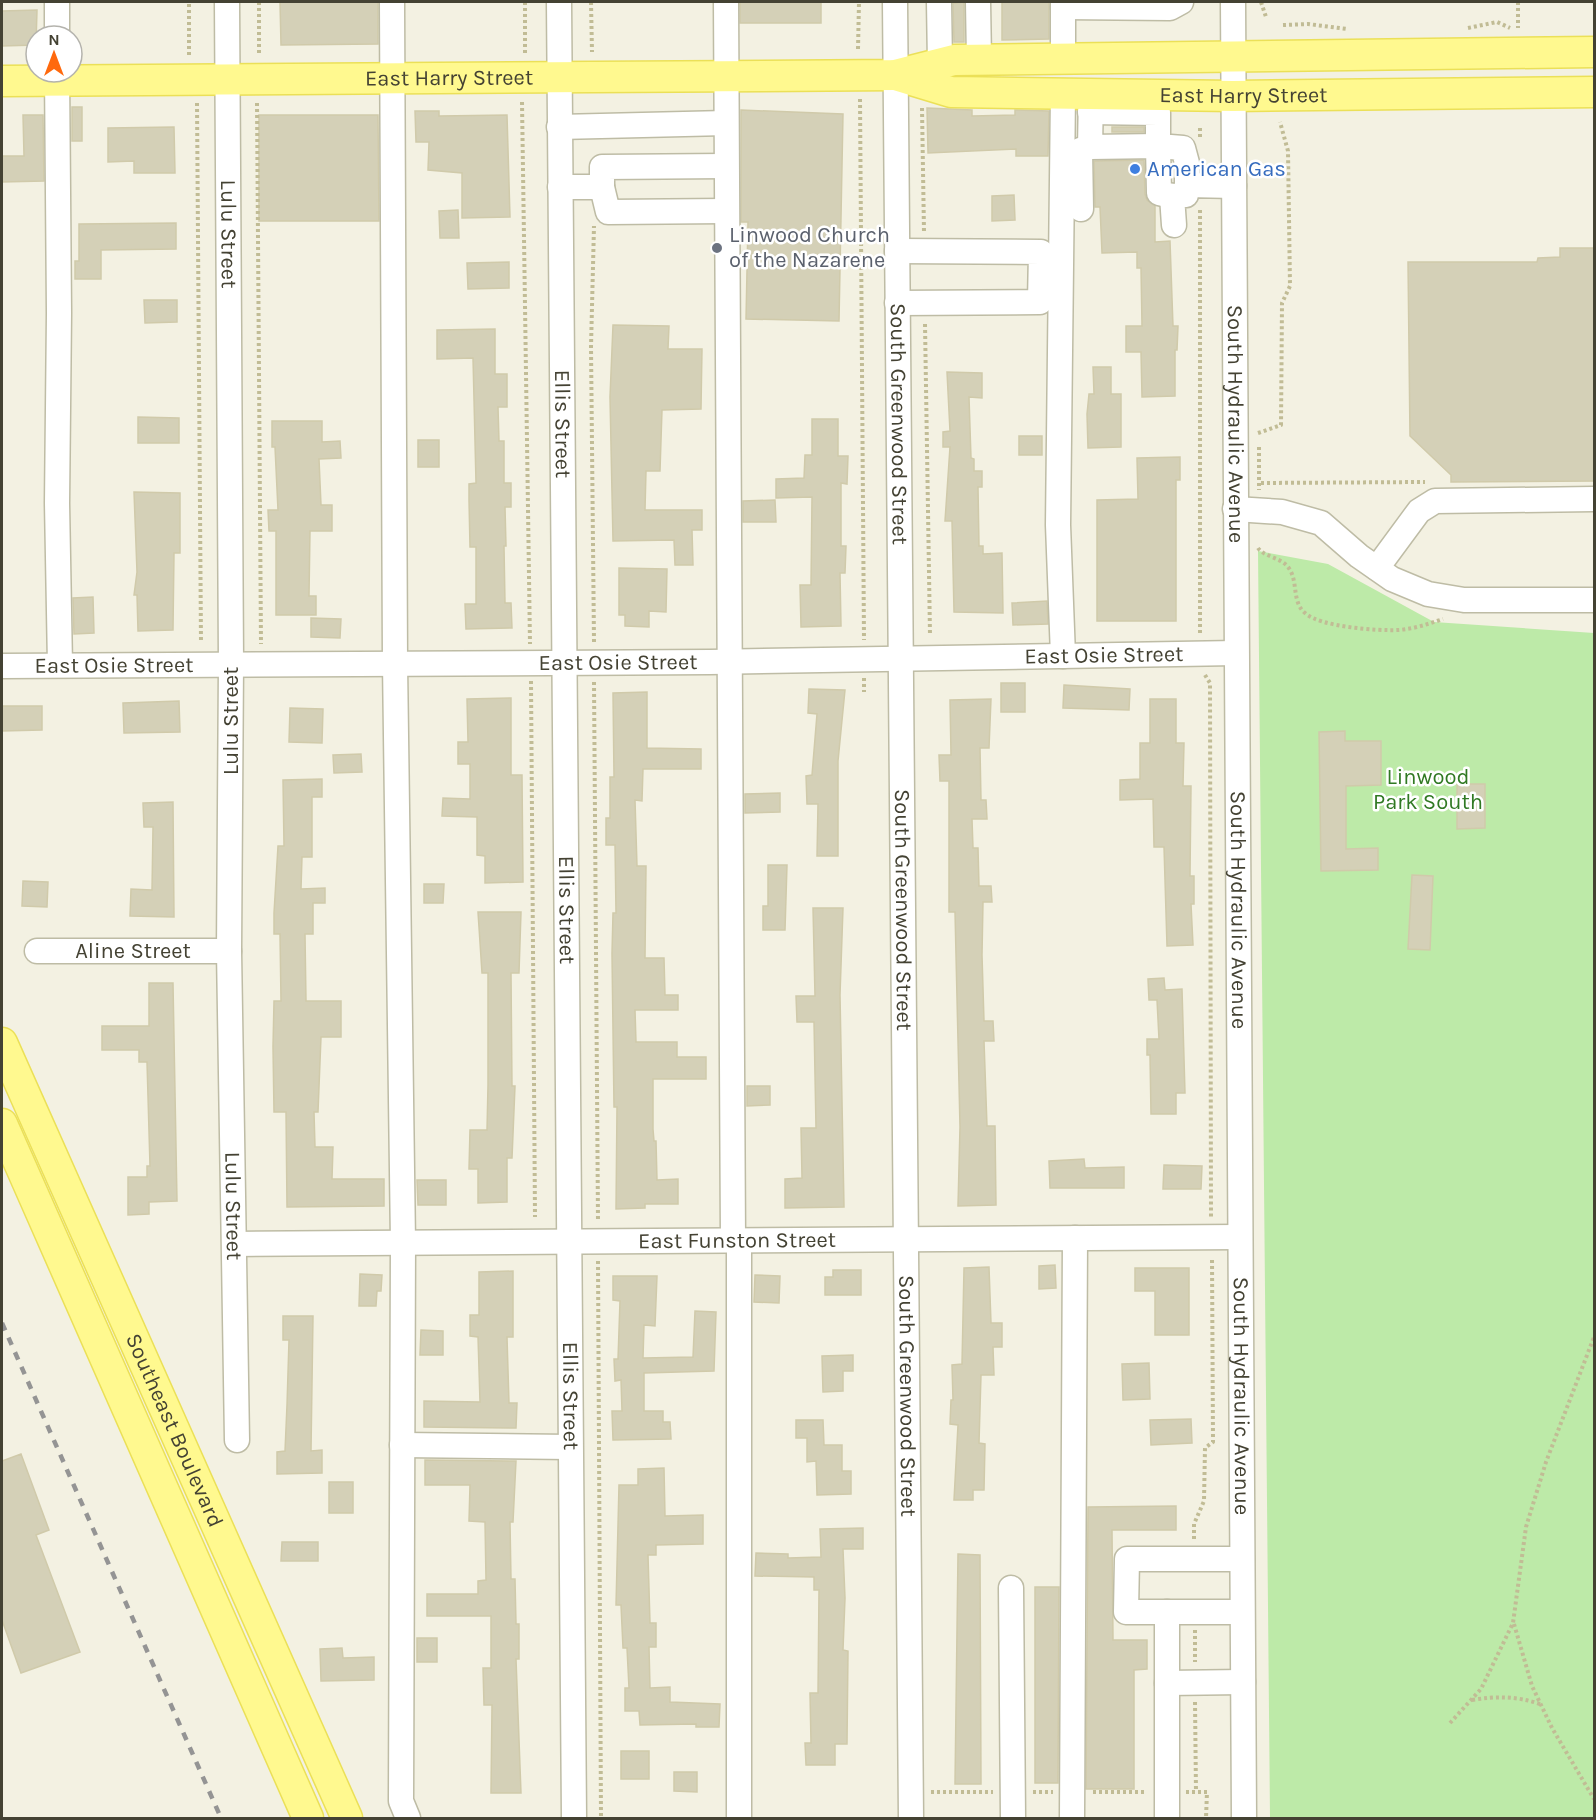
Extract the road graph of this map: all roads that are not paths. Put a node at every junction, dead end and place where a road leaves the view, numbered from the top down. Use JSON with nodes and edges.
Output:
{"nodes":[{"id":1,"x":57,"y":2,"type":"edge"},
{"id":2,"x":227,"y":2,"type":"edge"},
{"id":3,"x":392,"y":2,"type":"edge"},
{"id":4,"x":560,"y":2,"type":"edge"},
{"id":5,"x":726,"y":2,"type":"edge"},
{"id":6,"x":895,"y":2,"type":"edge"},
{"id":7,"x":939,"y":2,"type":"edge"},
{"id":8,"x":978,"y":2,"type":"edge"},
{"id":9,"x":1182,"y":2,"type":"edge"},
{"id":10,"x":1233,"y":2,"type":"edge"},
{"id":11,"x":1063,"y":4,"type":"edge"},
{"id":12,"x":57,"y":24,"type":"edge"},
{"id":13,"x":1594,"y":52,"type":"edge"},
{"id":14,"x":1233,"y":57,"type":"junction"},
{"id":15,"x":1063,"y":59,"type":"junction"},
{"id":16,"x":979,"y":60,"type":"junction"},
{"id":17,"x":940,"y":63,"type":"junction"},
{"id":18,"x":895,"y":75,"type":"junction"},
{"id":19,"x":726,"y":76,"type":"junction"},
{"id":20,"x":84,"y":77,"type":"edge"},
{"id":21,"x":559,"y":77,"type":"junction"},
{"id":22,"x":24,"y":79,"type":"edge"},
{"id":23,"x":392,"y":79,"type":"junction"},
{"id":24,"x":227,"y":80,"type":"junction"},
{"id":25,"x":2,"y":81,"type":"edge"},
{"id":26,"x":57,"y":84,"type":"edge"},
{"id":27,"x":1594,"y":92,"type":"edge"},
{"id":28,"x":1233,"y":96,"type":"junction"},
{"id":29,"x":1081,"y":100,"type":"junction"},
{"id":30,"x":1158,"y":104,"type":"junction"},
{"id":31,"x":726,"y":123,"type":"junction"},
{"id":32,"x":559,"y":127,"type":"junction"},
{"id":33,"x":1158,"y":146,"type":"junction"},
{"id":34,"x":1090,"y":147,"type":"junction"},
{"id":35,"x":726,"y":166,"type":"junction"},
{"id":36,"x":1234,"y":186,"type":"junction"},
{"id":37,"x":560,"y":187,"type":"junction"},
{"id":38,"x":598,"y":187,"type":"junction"},
{"id":39,"x":1186,"y":189,"type":"junction"},
{"id":40,"x":1081,"y":208,"type":"dead end"},
{"id":41,"x":726,"y":212,"type":"junction"},
{"id":42,"x":1174,"y":225,"type":"dead end"},
{"id":43,"x":897,"y":251,"type":"junction"},
{"id":44,"x":897,"y":303,"type":"junction"},
{"id":45,"x":1594,"y":499,"type":"edge"},
{"id":46,"x":1245,"y":510,"type":"junction"},
{"id":47,"x":1377,"y":568,"type":"junction"},
{"id":48,"x":1594,"y":600,"type":"edge"},
{"id":49,"x":1236,"y":653,"type":"junction"},
{"id":50,"x":1064,"y":656,"type":"junction"},
{"id":51,"x":901,"y":658,"type":"junction"},
{"id":52,"x":729,"y":661,"type":"junction"},
{"id":53,"x":565,"y":662,"type":"junction"},
{"id":54,"x":231,"y":663,"type":"junction"},
{"id":55,"x":395,"y":663,"type":"junction"},
{"id":56,"x":60,"y":665,"type":"junction"},
{"id":57,"x":2,"y":666,"type":"edge"},
{"id":58,"x":37,"y":951,"type":"dead end"},
{"id":59,"x":229,"y":951,"type":"junction"},
{"id":60,"x":2,"y":1043,"type":"edge"},
{"id":61,"x":2,"y":1124,"type":"edge"},
{"id":62,"x":1239,"y":1237,"type":"junction"},
{"id":63,"x":1075,"y":1238,"type":"junction"},
{"id":64,"x":904,"y":1239,"type":"junction"},
{"id":65,"x":736,"y":1240,"type":"junction"},
{"id":66,"x":569,"y":1241,"type":"junction"},
{"id":67,"x":403,"y":1243,"type":"junction"},
{"id":68,"x":235,"y":1244,"type":"junction"},
{"id":69,"x":237,"y":1440,"type":"dead end"},
{"id":70,"x":402,"y":1444,"type":"junction"},
{"id":71,"x":570,"y":1448,"type":"junction"},
{"id":72,"x":1242,"y":1559,"type":"junction"},
{"id":73,"x":1011,"y":1588,"type":"dead end"},
{"id":74,"x":1167,"y":1612,"type":"junction"},
{"id":75,"x":1242,"y":1612,"type":"junction"},
{"id":76,"x":1242,"y":1682,"type":"junction"},
{"id":77,"x":1167,"y":1683,"type":"junction"},
{"id":78,"x":308,"y":1818,"type":"edge"},
{"id":79,"x":347,"y":1818,"type":"edge"},
{"id":80,"x":408,"y":1818,"type":"edge"},
{"id":81,"x":573,"y":1818,"type":"edge"},
{"id":82,"x":739,"y":1818,"type":"edge"},
{"id":83,"x":911,"y":1818,"type":"edge"},
{"id":84,"x":1013,"y":1818,"type":"edge"},
{"id":85,"x":1072,"y":1818,"type":"edge"},
{"id":86,"x":1167,"y":1818,"type":"edge"},
{"id":87,"x":1244,"y":1818,"type":"edge"}],
"edges":[{"from":1,"to":12,"type":"street"},
{"from":2,"to":24,"type":"street","name":"Lulu Street"},
{"from":3,"to":23,"type":"street"},
{"from":4,"to":21,"type":"street","name":"Ellis Street"},
{"from":5,"to":19,"type":"street"},
{"from":6,"to":18,"type":"street","name":"South Greenwood Street"},
{"from":7,"to":17,"type":"street"},
{"from":8,"to":16,"type":"street"},
{"from":9,"to":11,"type":"street"},
{"from":10,"to":14,"type":"street","name":"South Hydraulic Avenue"},
{"from":11,"to":15,"type":"street"},
{"from":13,"to":14,"type":"main road","name":"East Harry Street"},
{"from":14,"to":15,"type":"main road","name":"East Harry Street"},
{"from":14,"to":28,"type":"street","name":"South Hydraulic Avenue"},
{"from":15,"to":16,"type":"main road","name":"East Harry Street"},
{"from":16,"to":17,"type":"main road","name":"East Harry Street"},
{"from":17,"to":18,"type":"main road","name":"East Harry Street"},
{"from":18,"to":19,"type":"main road","name":"East Harry Street"},
{"from":18,"to":29,"type":"main road","name":"East Harry Street"},
{"from":18,"to":43,"type":"street","name":"South Greenwood Street"},
{"from":19,"to":21,"type":"main road","name":"East Harry Street"},
{"from":19,"to":31,"type":"street"},
{"from":20,"to":24,"type":"main road","name":"East Harry Street"},
{"from":21,"to":23,"type":"main road","name":"East Harry Street"},
{"from":21,"to":32,"type":"street","name":"Ellis Street"},
{"from":22,"to":25,"type":"main road","name":"East Harry Street"},
{"from":23,"to":24,"type":"main road","name":"East Harry Street"},
{"from":23,"to":55,"type":"street"},
{"from":24,"to":54,"type":"street","name":"Lulu Street"},
{"from":26,"to":56,"type":"street"},
{"from":27,"to":28,"type":"main road","name":"East Harry Street"},
{"from":28,"to":30,"type":"main road","name":"East Harry Street"},
{"from":28,"to":36,"type":"street","name":"South Hydraulic Avenue"},
{"from":29,"to":30,"type":"main road","name":"East Harry Street"},
{"from":29,"to":34,"type":"street"},
{"from":29,"to":50,"type":"street"},
{"from":30,"to":33,"type":"street"},
{"from":31,"to":32,"type":"street"},
{"from":31,"to":35,"type":"street"},
{"from":32,"to":37,"type":"street","name":"Ellis Street"},
{"from":33,"to":34,"type":"street"},
{"from":33,"to":39,"type":"street"},
{"from":34,"to":40,"type":"street"},
{"from":35,"to":38,"type":"street"},
{"from":35,"to":41,"type":"street"},
{"from":36,"to":39,"type":"street"},
{"from":36,"to":46,"type":"street","name":"South Hydraulic Avenue"},
{"from":37,"to":38,"type":"street"},
{"from":37,"to":53,"type":"street","name":"Ellis Street"},
{"from":38,"to":41,"type":"street"},
{"from":39,"to":42,"type":"street"},
{"from":41,"to":52,"type":"street"},
{"from":43,"to":44,"type":"street","name":"South Greenwood Street"},
{"from":43,"to":44,"type":"street"},
{"from":44,"to":51,"type":"street","name":"South Greenwood Street"},
{"from":45,"to":47,"type":"street"},
{"from":46,"to":47,"type":"street"},
{"from":46,"to":49,"type":"street","name":"South Hydraulic Avenue"},
{"from":47,"to":48,"type":"street"},
{"from":49,"to":50,"type":"street","name":"East Osie Street"},
{"from":49,"to":62,"type":"street","name":"South Hydraulic Avenue"},
{"from":50,"to":51,"type":"street","name":"East Osie Street"},
{"from":51,"to":52,"type":"street","name":"East Osie Street"},
{"from":51,"to":64,"type":"street","name":"South Greenwood Street"},
{"from":52,"to":53,"type":"street","name":"East Osie Street"},
{"from":52,"to":65,"type":"street"},
{"from":53,"to":55,"type":"street","name":"East Osie Street"},
{"from":53,"to":66,"type":"street","name":"Ellis Street"},
{"from":54,"to":55,"type":"street","name":"East Osie Street"},
{"from":54,"to":56,"type":"street","name":"East Osie Street"},
{"from":54,"to":59,"type":"street","name":"Lulu Street"},
{"from":55,"to":67,"type":"street"},
{"from":56,"to":57,"type":"street","name":"East Osie Street"},
{"from":58,"to":59,"type":"street","name":"Aline Street"},
{"from":59,"to":68,"type":"street","name":"Lulu Street"},
{"from":60,"to":79,"type":"main road","name":"Southeast Boulevard"},
{"from":61,"to":78,"type":"main road","name":"Southeast Boulevard"},
{"from":62,"to":63,"type":"street","name":"East Funston Street"},
{"from":62,"to":72,"type":"street","name":"South Hydraulic Avenue"},
{"from":63,"to":64,"type":"street","name":"East Funston Street"},
{"from":63,"to":85,"type":"street"},
{"from":64,"to":65,"type":"street","name":"East Funston Street"},
{"from":64,"to":83,"type":"street","name":"South Greenwood Street"},
{"from":65,"to":66,"type":"street","name":"East Funston Street"},
{"from":65,"to":82,"type":"street"},
{"from":66,"to":67,"type":"street","name":"East Funston Street"},
{"from":66,"to":71,"type":"street","name":"Ellis Street"},
{"from":67,"to":68,"type":"street","name":"East Funston Street"},
{"from":67,"to":70,"type":"street"},
{"from":68,"to":69,"type":"street","name":"Lulu Street"},
{"from":70,"to":71,"type":"street"},
{"from":70,"to":80,"type":"street"},
{"from":71,"to":81,"type":"street","name":"Ellis Street"},
{"from":72,"to":74,"type":"street"},
{"from":72,"to":75,"type":"street","name":"South Hydraulic Avenue"},
{"from":73,"to":84,"type":"street"},
{"from":74,"to":75,"type":"street"},
{"from":74,"to":77,"type":"street"},
{"from":75,"to":76,"type":"street","name":"South Hydraulic Avenue"},
{"from":76,"to":77,"type":"street"},
{"from":76,"to":87,"type":"street","name":"South Hydraulic Avenue"},
{"from":77,"to":86,"type":"street"}]}
